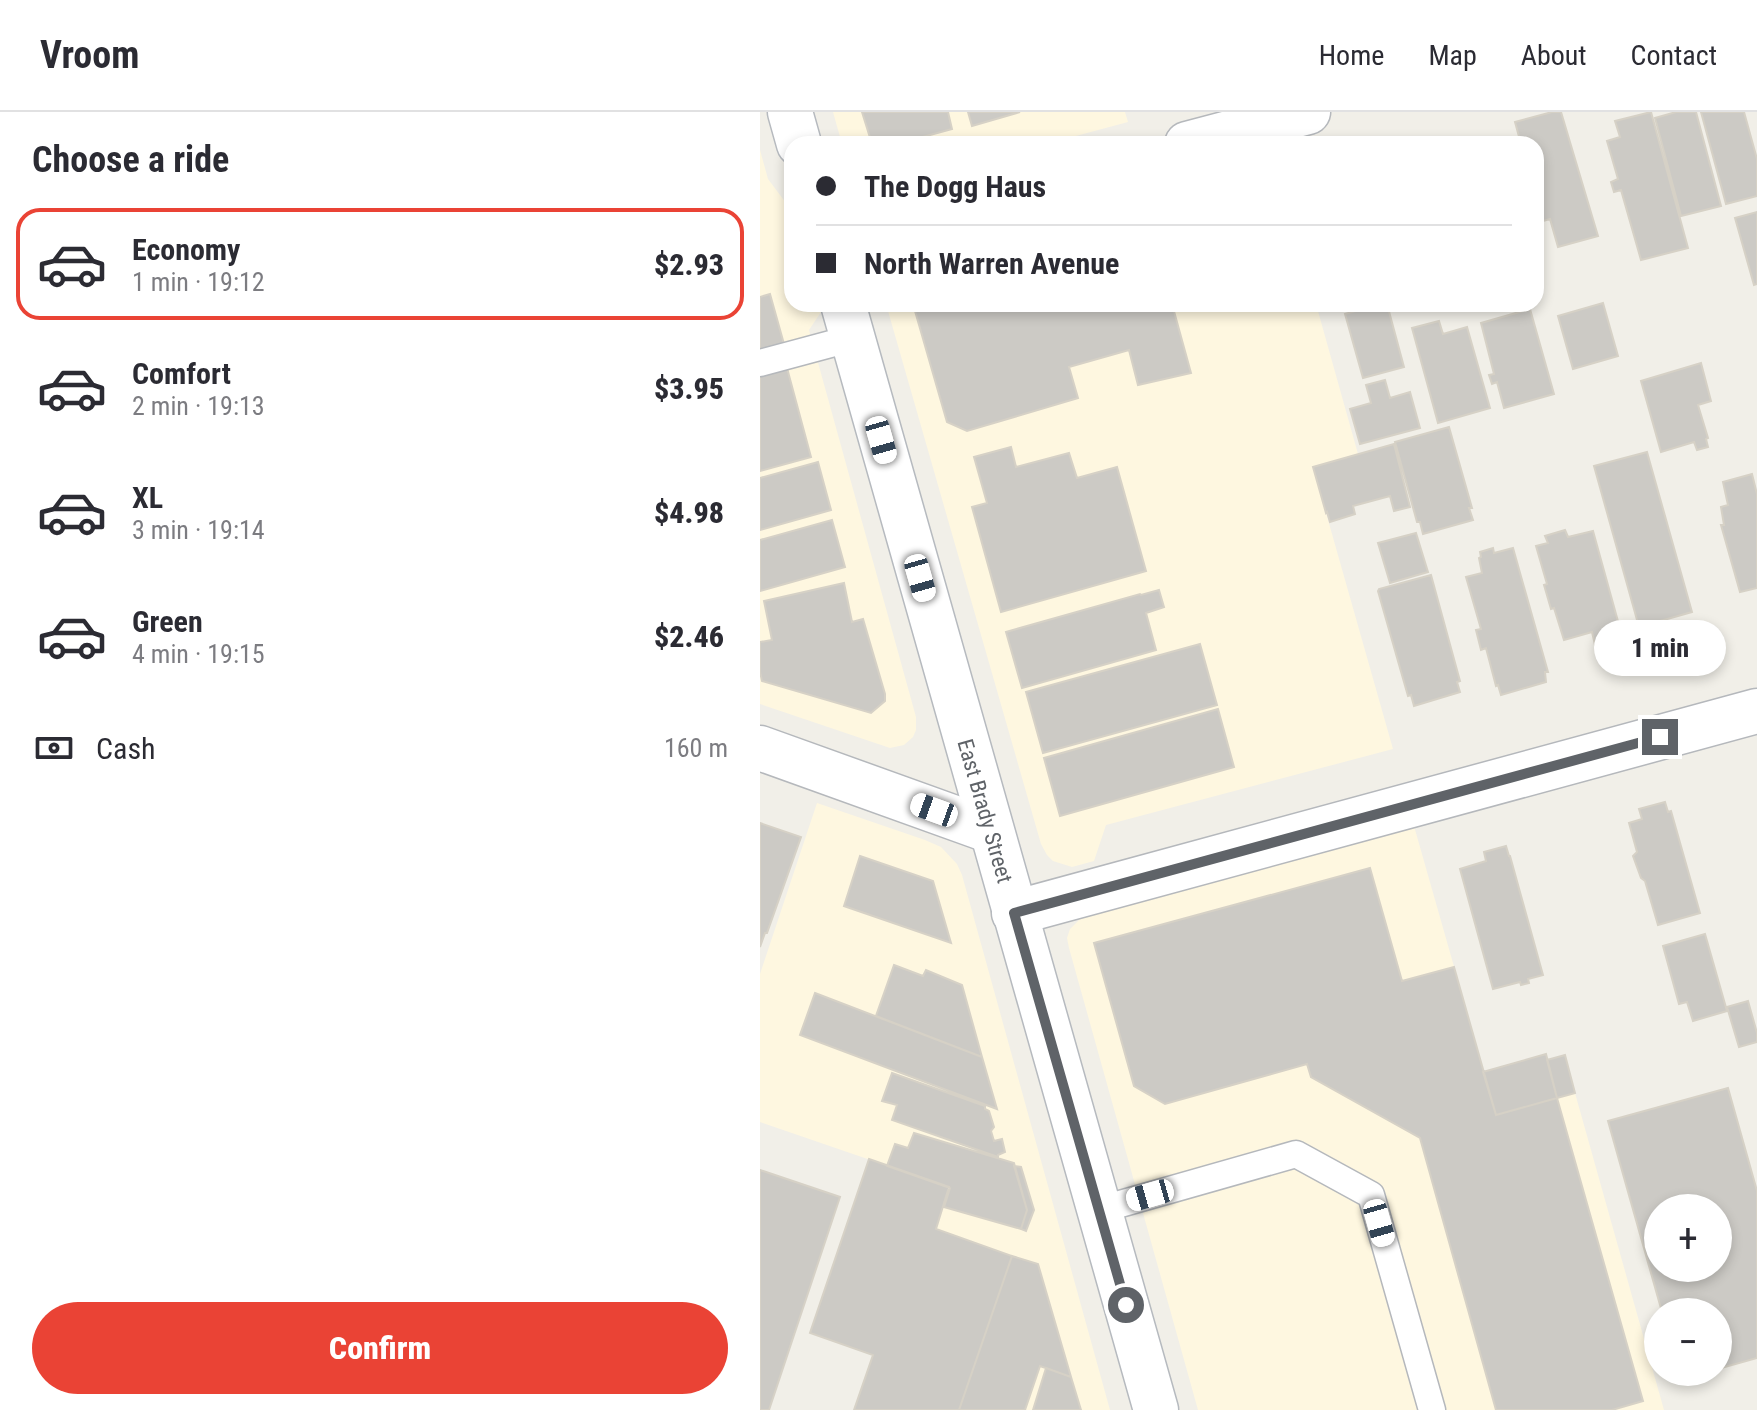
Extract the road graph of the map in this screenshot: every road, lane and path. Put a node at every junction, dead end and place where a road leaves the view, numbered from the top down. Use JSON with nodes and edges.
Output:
{"nodes":[{"id":1,"x":790,"y":112,"type":"edge"},
{"id":2,"x":1308,"y":112,"type":"edge"},
{"id":3,"x":797,"y":136,"type":"edge"},
{"id":4,"x":1217,"y":136,"type":"edge"},
{"id":5,"x":848,"y":321,"type":"edge"},
{"id":6,"x":760,"y":363,"type":"edge"},
{"id":7,"x":1757,"y":711,"type":"edge"},
{"id":8,"x":760,"y":748,"type":"edge"},
{"id":9,"x":991,"y":831,"type":"junction"},
{"id":10,"x":1014,"y":913,"type":"junction"},
{"id":11,"x":1099,"y":1210,"type":"junction"},
{"id":12,"x":1156,"y":1410,"type":"edge"},
{"id":13,"x":1432,"y":1410,"type":"edge"}],
"edges":[{"from":1,"to":3,"type":"main road"},
{"from":2,"to":4,"type":"main road"},
{"from":5,"to":6,"type":"lane"},
{"from":5,"to":9,"type":"main road","name":"East Brady Street"},
{"from":7,"to":10,"type":"main road"},
{"from":8,"to":9,"type":"main road"},
{"from":9,"to":10,"type":"main road","name":"East Brady Street"},
{"from":10,"to":11,"type":"main road","name":"East Brady Street"},
{"from":11,"to":12,"type":"main road","name":"East Brady Street"},
{"from":11,"to":13,"type":"lane"}]}
